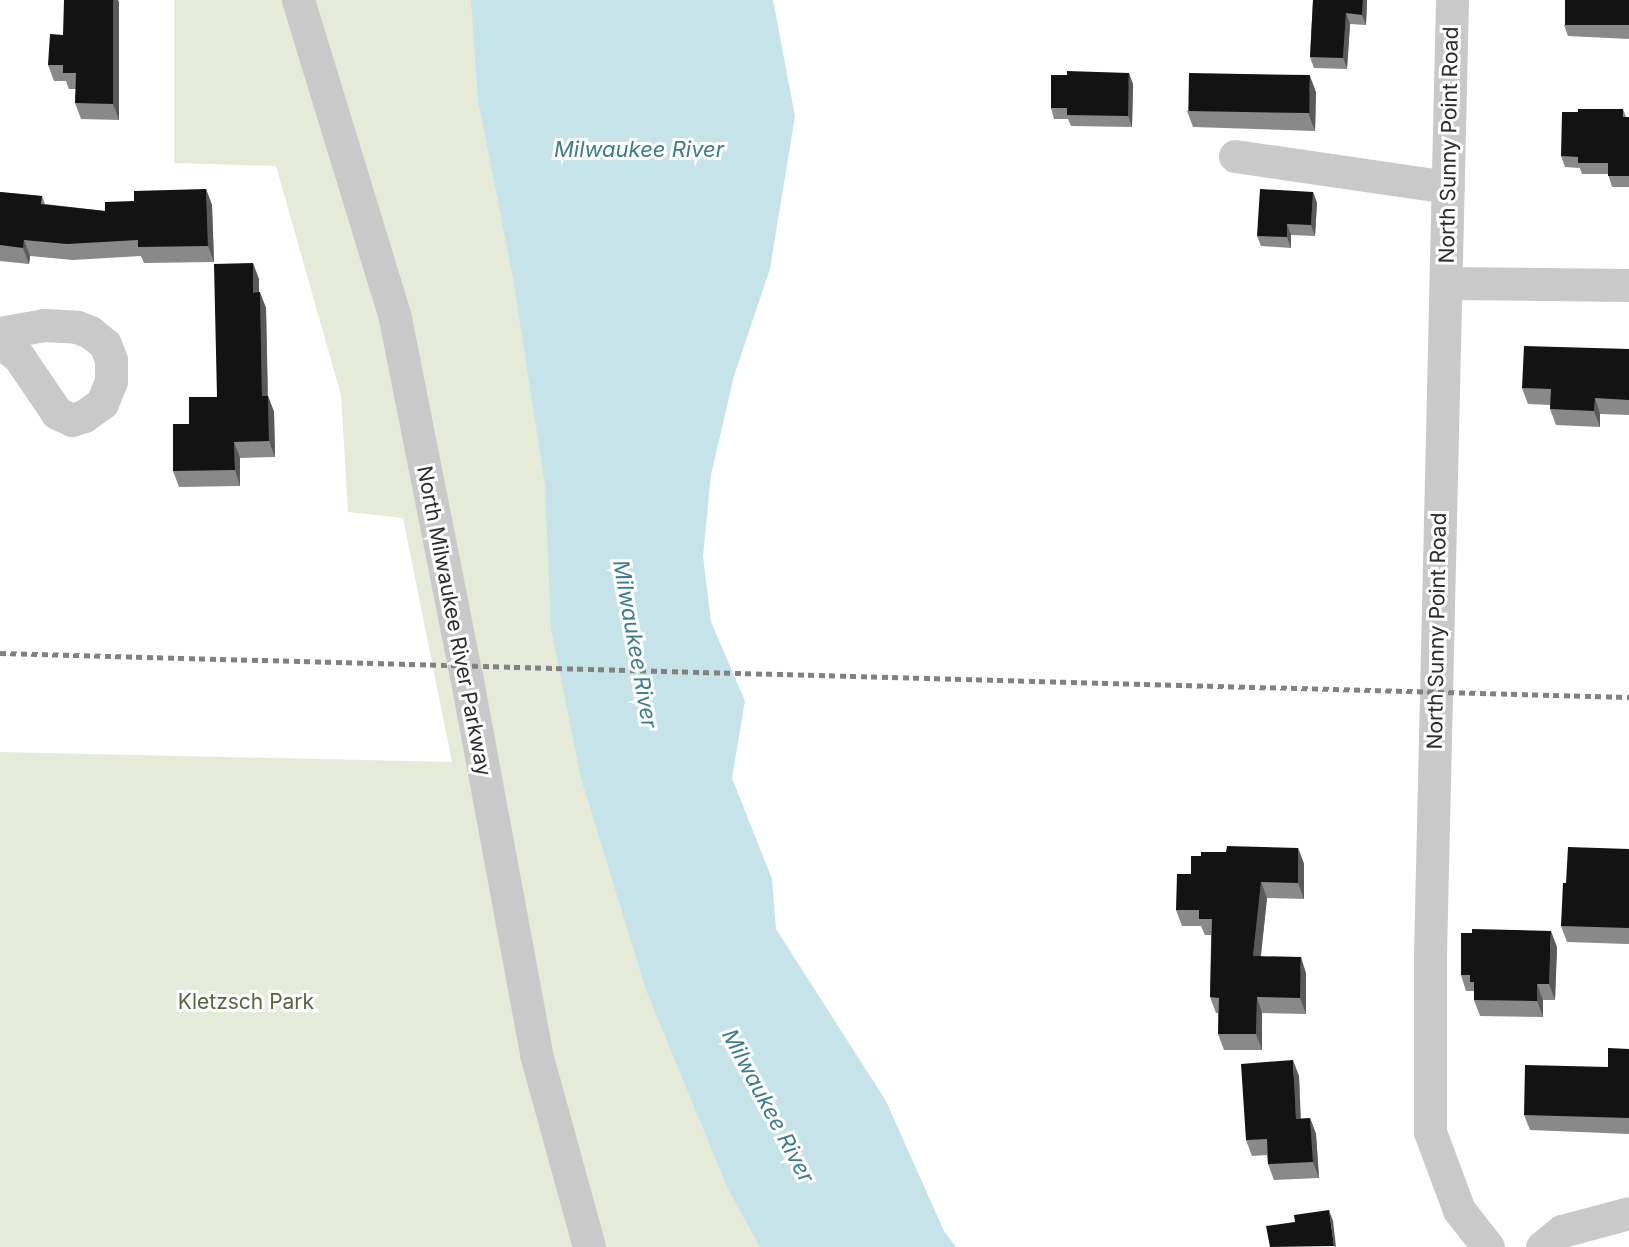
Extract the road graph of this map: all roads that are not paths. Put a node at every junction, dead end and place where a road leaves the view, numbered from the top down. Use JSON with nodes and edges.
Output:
{"nodes":[{"id":1,"x":298,"y":0,"type":"edge"},
{"id":2,"x":1452,"y":0,"type":"edge"},
{"id":3,"x":1235,"y":156,"type":"dead end"},
{"id":4,"x":1448,"y":187,"type":"junction"},
{"id":5,"x":1446,"y":283,"type":"junction"},
{"id":6,"x":1629,"y":285,"type":"edge"},
{"id":7,"x":0,"y":333,"type":"edge"},
{"id":8,"x":0,"y":342,"type":"edge"},
{"id":9,"x":1629,"y":1213,"type":"edge"},
{"id":10,"x":589,"y":1247,"type":"edge"},
{"id":11,"x":1488,"y":1247,"type":"edge"},
{"id":12,"x":1542,"y":1247,"type":"edge"}],
"edges":[{"from":1,"to":10,"type":"street","name":"North Milwaukee River Parkway"},
{"from":2,"to":4,"type":"street","name":"North Sunny Point Road"},
{"from":3,"to":4,"type":"street"},
{"from":4,"to":5,"type":"street","name":"North Sunny Point Road"},
{"from":5,"to":6,"type":"street"},
{"from":5,"to":11,"type":"street","name":"North Sunny Point Road"},
{"from":7,"to":8,"type":"street"},
{"from":9,"to":12,"type":"street"}]}
